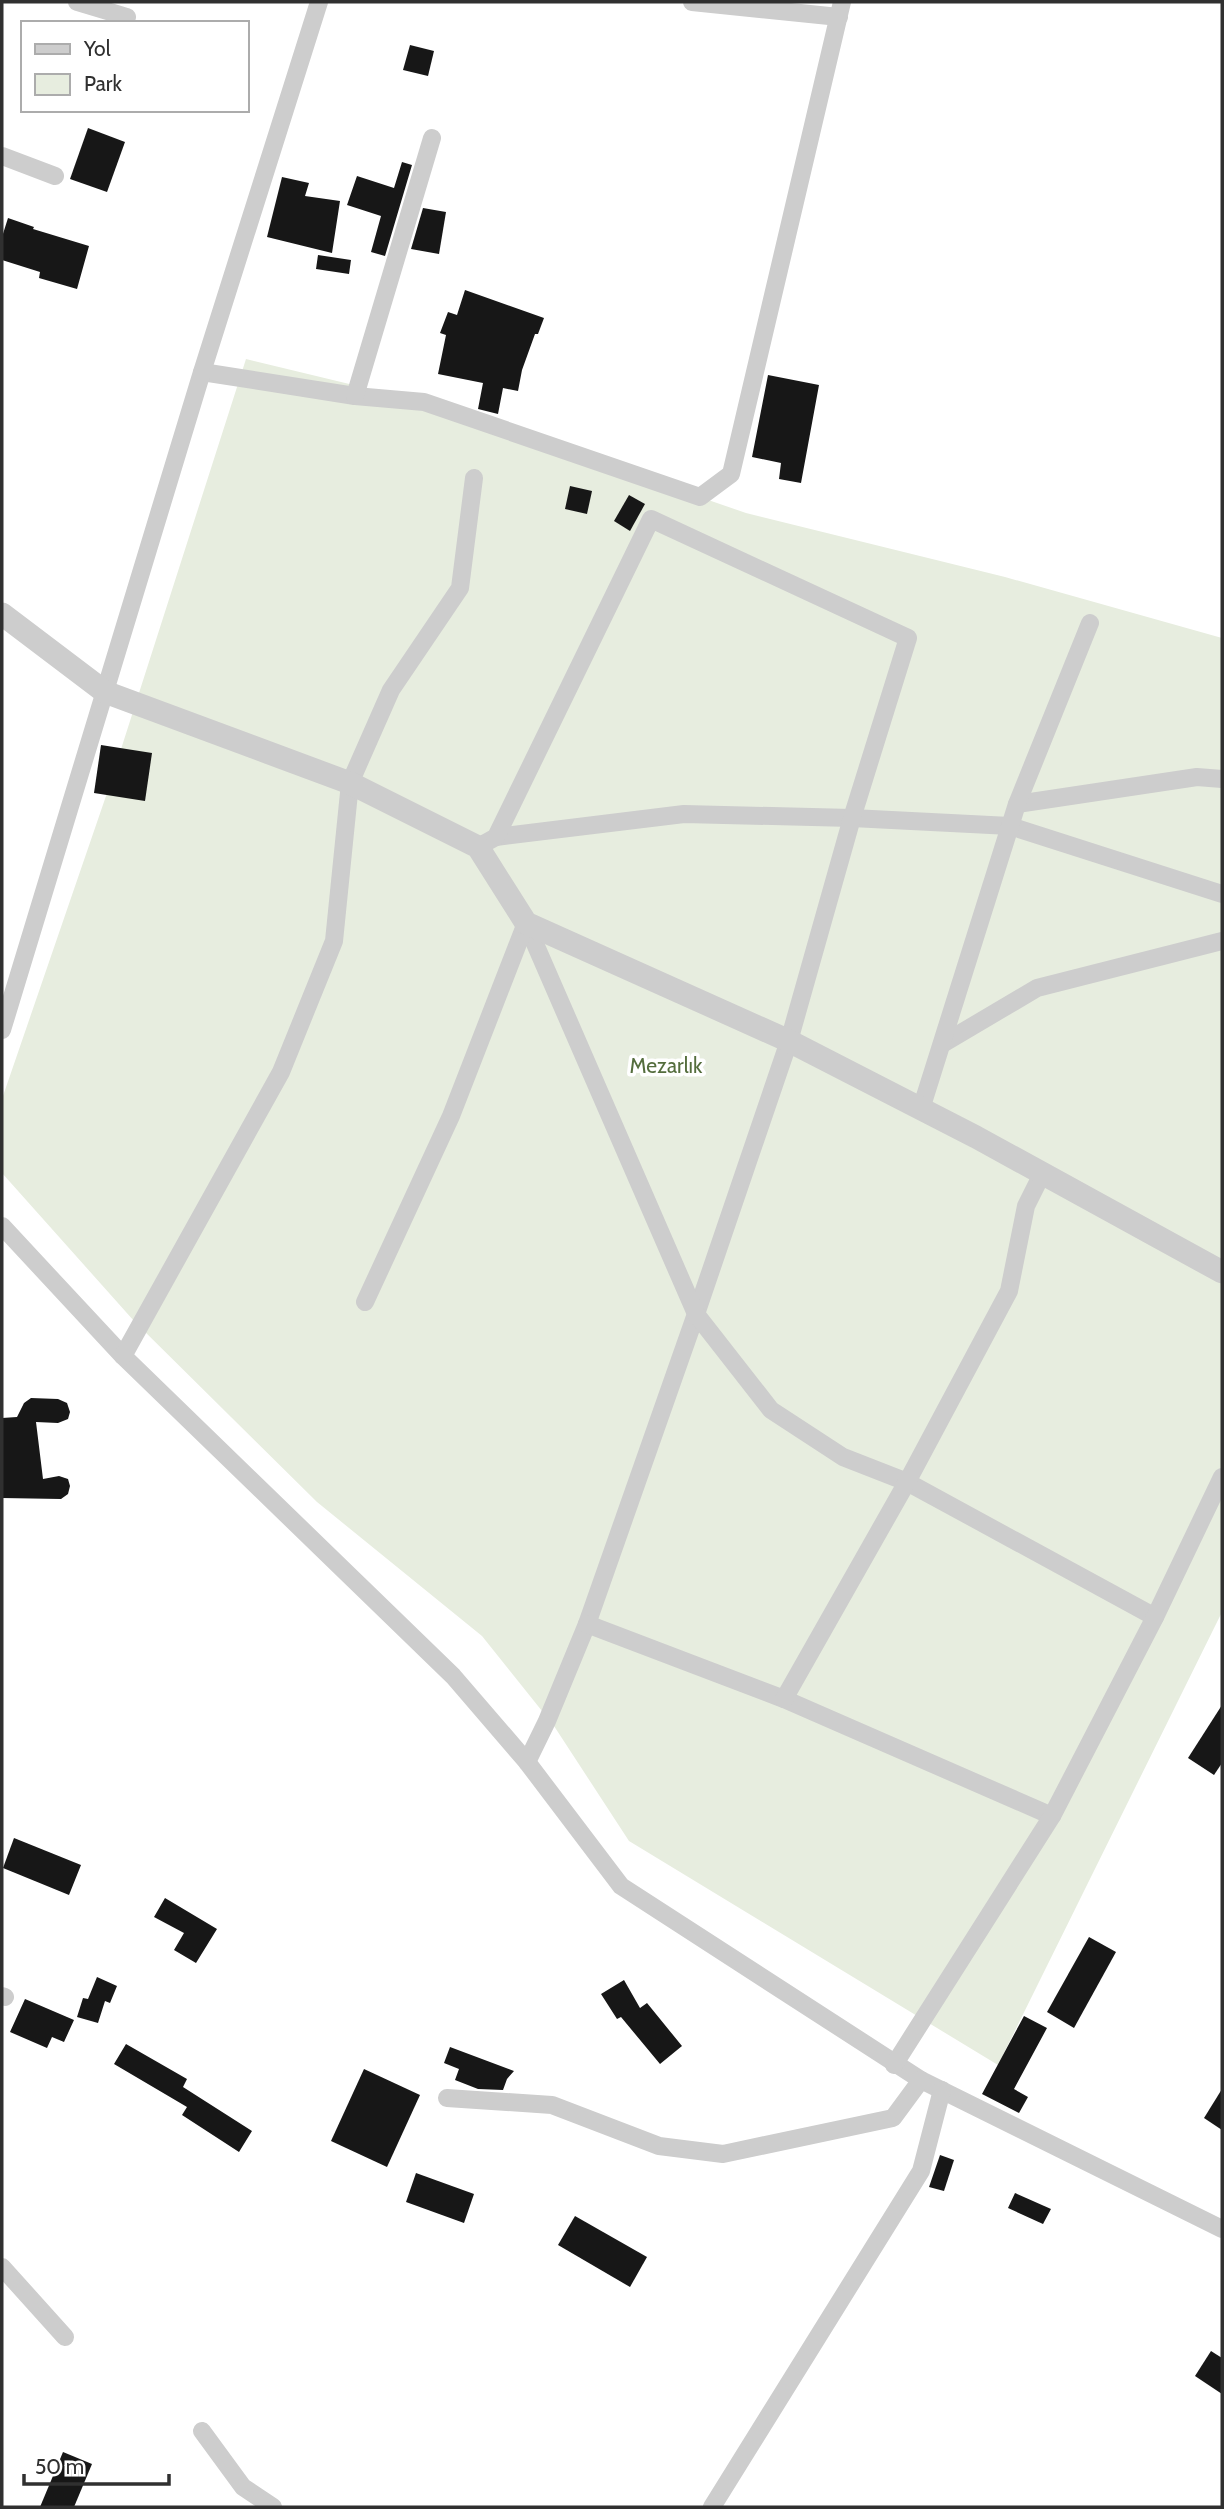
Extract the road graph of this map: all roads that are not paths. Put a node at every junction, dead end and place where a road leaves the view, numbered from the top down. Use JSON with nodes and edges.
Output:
{"nodes":[{"id":1,"x":77,"y":2,"type":"edge"},
{"id":2,"x":318,"y":2,"type":"edge"},
{"id":3,"x":692,"y":2,"type":"edge"},
{"id":4,"x":841,"y":9,"type":"edge"},
{"id":5,"x":127,"y":17,"type":"dead end"},
{"id":6,"x":432,"y":138,"type":"dead end"},
{"id":7,"x":2,"y":156,"type":"edge"},
{"id":8,"x":55,"y":176,"type":"dead end"},
{"id":9,"x":202,"y":372,"type":"junction"},
{"id":10,"x":355,"y":396,"type":"junction"},
{"id":11,"x":474,"y":478,"type":"dead end"},
{"id":12,"x":2,"y":614,"type":"edge"},
{"id":13,"x":1090,"y":623,"type":"dead end"},
{"id":14,"x":105,"y":692,"type":"junction"},
{"id":15,"x":1222,"y":779,"type":"edge"},
{"id":16,"x":350,"y":783,"type":"junction"},
{"id":17,"x":1017,"y":804,"type":"junction"},
{"id":18,"x":852,"y":818,"type":"junction"},
{"id":19,"x":1010,"y":826,"type":"junction"},
{"id":20,"x":487,"y":842,"type":"junction"},
{"id":21,"x":1222,"y":894,"type":"edge"},
{"id":22,"x":526,"y":923,"type":"junction"},
{"id":23,"x":1222,"y":941,"type":"edge"},
{"id":24,"x":2,"y":1030,"type":"edge"},
{"id":25,"x":789,"y":1041,"type":"junction"},
{"id":26,"x":944,"y":1043,"type":"junction"},
{"id":27,"x":921,"y":1109,"type":"junction"},
{"id":28,"x":1043,"y":1172,"type":"junction"},
{"id":29,"x":2,"y":1226,"type":"edge"},
{"id":30,"x":1222,"y":1272,"type":"edge"},
{"id":31,"x":365,"y":1302,"type":"dead end"},
{"id":32,"x":696,"y":1314,"type":"junction"},
{"id":33,"x":123,"y":1356,"type":"junction"},
{"id":34,"x":1222,"y":1477,"type":"edge"},
{"id":35,"x":907,"y":1482,"type":"junction"},
{"id":36,"x":1155,"y":1617,"type":"junction"},
{"id":37,"x":587,"y":1624,"type":"junction"},
{"id":38,"x":785,"y":1699,"type":"junction"},
{"id":39,"x":527,"y":1762,"type":"junction"},
{"id":40,"x":1052,"y":1816,"type":"junction"},
{"id":41,"x":894,"y":2065,"type":"junction"},
{"id":42,"x":921,"y":2080,"type":"junction"},
{"id":43,"x":942,"y":2090,"type":"junction"},
{"id":44,"x":447,"y":2098,"type":"dead end"},
{"id":45,"x":1222,"y":2230,"type":"edge"},
{"id":46,"x":2,"y":2267,"type":"edge"},
{"id":47,"x":65,"y":2337,"type":"dead end"},
{"id":48,"x":202,"y":2431,"type":"dead end"},
{"id":49,"x":273,"y":2507,"type":"edge"},
{"id":50,"x":712,"y":2507,"type":"edge"}],
"edges":[{"from":1,"to":5,"type":"street"},
{"from":2,"to":9,"type":"street"},
{"from":3,"to":4,"type":"street"},
{"from":4,"to":10,"type":"street"},
{"from":6,"to":10,"type":"street"},
{"from":7,"to":8,"type":"street"},
{"from":9,"to":10,"type":"street"},
{"from":9,"to":14,"type":"street"},
{"from":11,"to":16,"type":"street"},
{"from":12,"to":14,"type":"street"},
{"from":13,"to":17,"type":"street"},
{"from":14,"to":16,"type":"street"},
{"from":14,"to":24,"type":"street"},
{"from":15,"to":17,"type":"street"},
{"from":16,"to":20,"type":"street"},
{"from":16,"to":33,"type":"street"},
{"from":17,"to":19,"type":"street"},
{"from":18,"to":19,"type":"street"},
{"from":18,"to":20,"type":"street"},
{"from":18,"to":20,"type":"street"},
{"from":18,"to":25,"type":"street"},
{"from":19,"to":21,"type":"street"},
{"from":19,"to":26,"type":"street"},
{"from":20,"to":22,"type":"street"},
{"from":22,"to":25,"type":"street"},
{"from":22,"to":31,"type":"street"},
{"from":22,"to":32,"type":"street"},
{"from":23,"to":26,"type":"street"},
{"from":25,"to":27,"type":"street"},
{"from":25,"to":32,"type":"street"},
{"from":26,"to":27,"type":"street"},
{"from":27,"to":28,"type":"street"},
{"from":28,"to":30,"type":"street"},
{"from":28,"to":35,"type":"street"},
{"from":29,"to":33,"type":"street"},
{"from":32,"to":35,"type":"street"},
{"from":32,"to":37,"type":"street"},
{"from":33,"to":39,"type":"street"},
{"from":34,"to":36,"type":"street"},
{"from":35,"to":36,"type":"street"},
{"from":35,"to":38,"type":"street"},
{"from":36,"to":40,"type":"street"},
{"from":37,"to":38,"type":"street"},
{"from":37,"to":39,"type":"street"},
{"from":38,"to":40,"type":"street"},
{"from":39,"to":41,"type":"street"},
{"from":40,"to":41,"type":"street"},
{"from":41,"to":42,"type":"street"},
{"from":42,"to":43,"type":"street"},
{"from":42,"to":44,"type":"street"},
{"from":43,"to":45,"type":"street"},
{"from":43,"to":50,"type":"street"},
{"from":46,"to":47,"type":"street"},
{"from":48,"to":49,"type":"street"}]}
